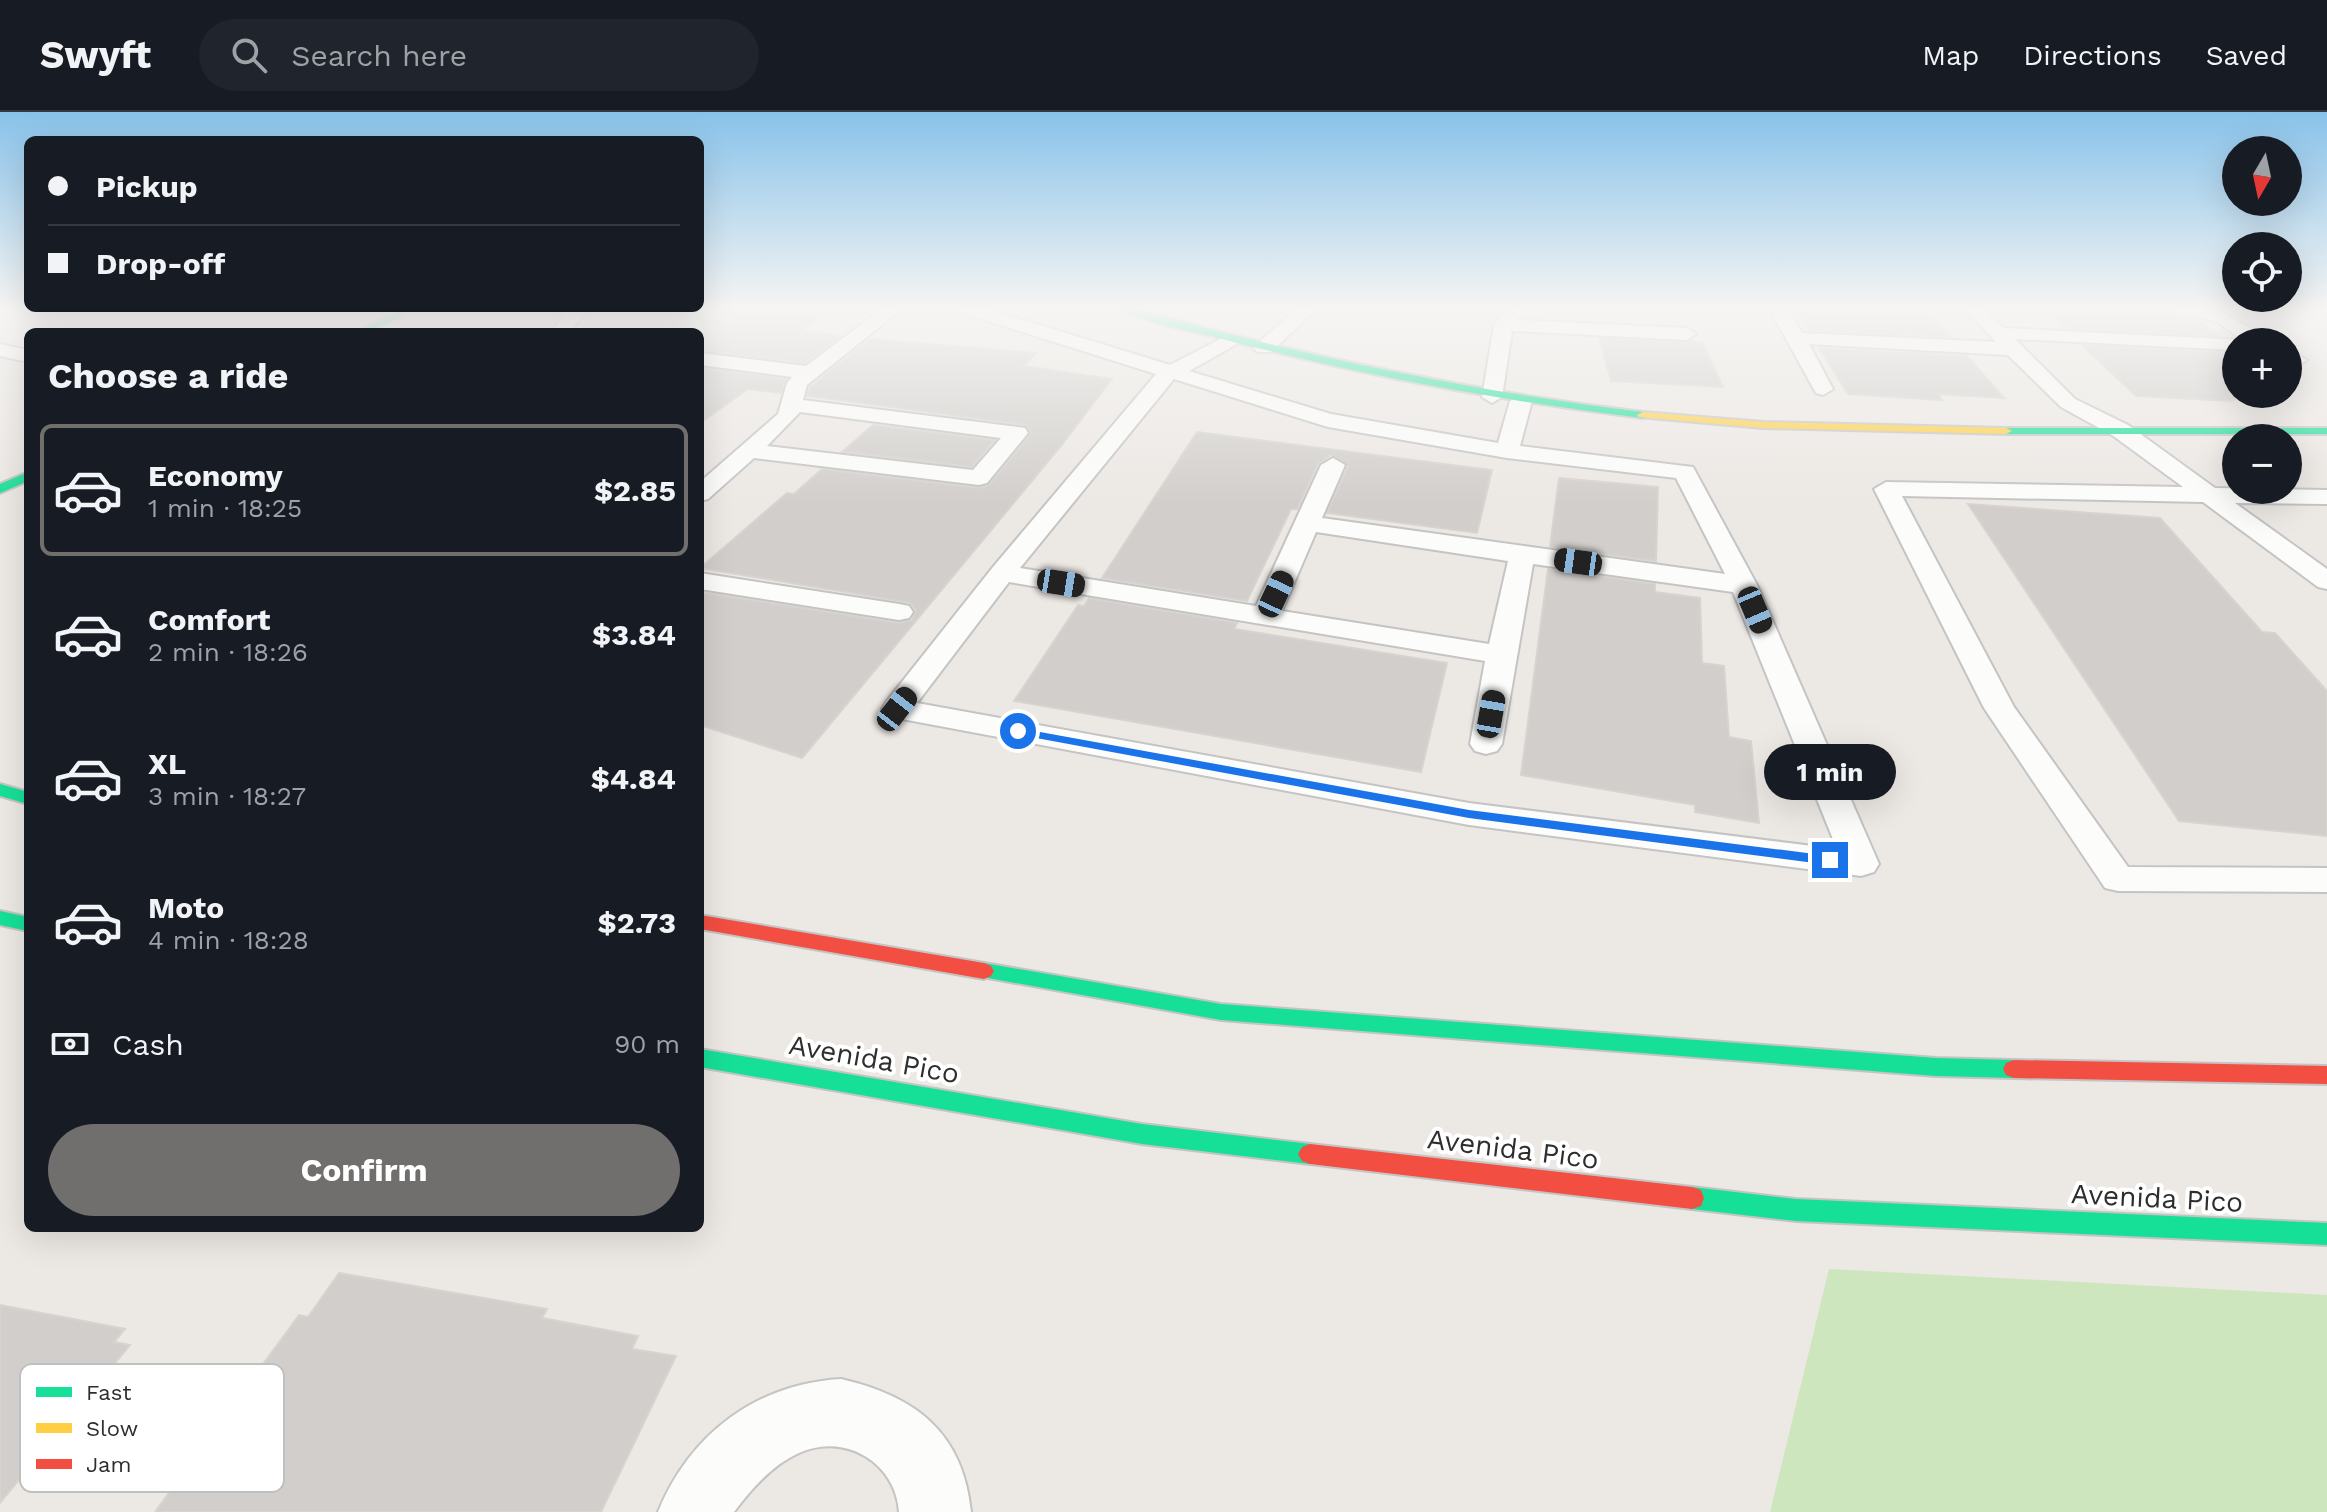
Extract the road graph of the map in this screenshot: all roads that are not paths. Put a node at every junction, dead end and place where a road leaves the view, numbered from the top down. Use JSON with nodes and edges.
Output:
{"nodes":[{"id":1,"x":810,"y":373,"type":"edge"},
{"id":2,"x":1170,"y":373,"type":"edge"},
{"id":3,"x":1171,"y":373,"type":"edge"},
{"id":4,"x":1385,"y":373,"type":"edge"},
{"id":5,"x":1506,"y":373,"type":"edge"},
{"id":6,"x":1815,"y":373,"type":"edge"},
{"id":7,"x":2039,"y":373,"type":"edge"},
{"id":8,"x":1823,"y":389,"type":"dead end"},
{"id":9,"x":1507,"y":399,"type":"junction"},
{"id":10,"x":791,"y":405,"type":"junction"},
{"id":11,"x":2120,"y":430,"type":"junction"},
{"id":12,"x":2327,"y":431,"type":"edge"},
{"id":13,"x":749,"y":451,"type":"junction"},
{"id":14,"x":1507,"y":451,"type":"junction"},
{"id":15,"x":1333,"y":465,"type":"dead end"},
{"id":16,"x":24,"y":478,"type":"edge"},
{"id":17,"x":0,"y":489,"type":"edge"},
{"id":18,"x":704,"y":490,"type":"edge"},
{"id":19,"x":2215,"y":497,"type":"junction"},
{"id":20,"x":2327,"y":497,"type":"edge"},
{"id":21,"x":1308,"y":523,"type":"junction"},
{"id":22,"x":2280,"y":545,"type":"junction"},
{"id":23,"x":2327,"y":547,"type":"edge"},
{"id":24,"x":1522,"y":555,"type":"junction"},
{"id":25,"x":1002,"y":573,"type":"junction"},
{"id":26,"x":2327,"y":581,"type":"edge"},
{"id":27,"x":704,"y":582,"type":"edge"},
{"id":28,"x":1744,"y":585,"type":"junction"},
{"id":29,"x":899,"y":612,"type":"dead end"},
{"id":30,"x":1265,"y":617,"type":"junction"},
{"id":31,"x":1501,"y":655,"type":"junction"},
{"id":32,"x":1486,"y":744,"type":"dead end"},
{"id":33,"x":0,"y":790,"type":"edge"},
{"id":34,"x":24,"y":797,"type":"edge"},
{"id":35,"x":2327,"y":880,"type":"edge"},
{"id":36,"x":0,"y":918,"type":"edge"},
{"id":37,"x":24,"y":923,"type":"edge"},
{"id":38,"x":704,"y":923,"type":"edge"},
{"id":39,"x":704,"y":1059,"type":"edge"},
{"id":40,"x":2327,"y":1075,"type":"edge"},
{"id":41,"x":2327,"y":1234,"type":"edge"},
{"id":42,"x":694,"y":1512,"type":"edge"},
{"id":43,"x":935,"y":1512,"type":"edge"}],
"edges":[{"from":1,"to":10,"type":"lane"},
{"from":2,"to":25,"type":"lane"},
{"from":3,"to":14,"type":"lane"},
{"from":4,"to":9,"type":"main road"},
{"from":5,"to":9,"type":"lane"},
{"from":6,"to":8,"type":"lane"},
{"from":7,"to":11,"type":"lane"},
{"from":9,"to":11,"type":"main road"},
{"from":9,"to":14,"type":"lane"},
{"from":10,"to":13,"type":"lane"},
{"from":10,"to":13,"type":"lane"},
{"from":11,"to":12,"type":"main road"},
{"from":11,"to":19,"type":"lane"},
{"from":13,"to":18,"type":"lane"},
{"from":14,"to":28,"type":"lane"},
{"from":15,"to":21,"type":"lane"},
{"from":16,"to":17,"type":"main road"},
{"from":19,"to":20,"type":"lane"},
{"from":19,"to":22,"type":"lane"},
{"from":19,"to":35,"type":"lane"},
{"from":21,"to":24,"type":"lane"},
{"from":21,"to":30,"type":"lane"},
{"from":22,"to":23,"type":"lane"},
{"from":22,"to":26,"type":"lane"},
{"from":24,"to":28,"type":"lane"},
{"from":24,"to":31,"type":"lane"},
{"from":25,"to":28,"type":"lane"},
{"from":25,"to":30,"type":"lane"},
{"from":27,"to":29,"type":"lane"},
{"from":30,"to":31,"type":"lane"},
{"from":31,"to":32,"type":"lane"},
{"from":33,"to":34,"type":"main road"},
{"from":36,"to":37,"type":"main road"},
{"from":38,"to":40,"type":"main road"},
{"from":39,"to":41,"type":"main road","name":"Avenida Pico"},
{"from":42,"to":43,"type":"street"}]}
